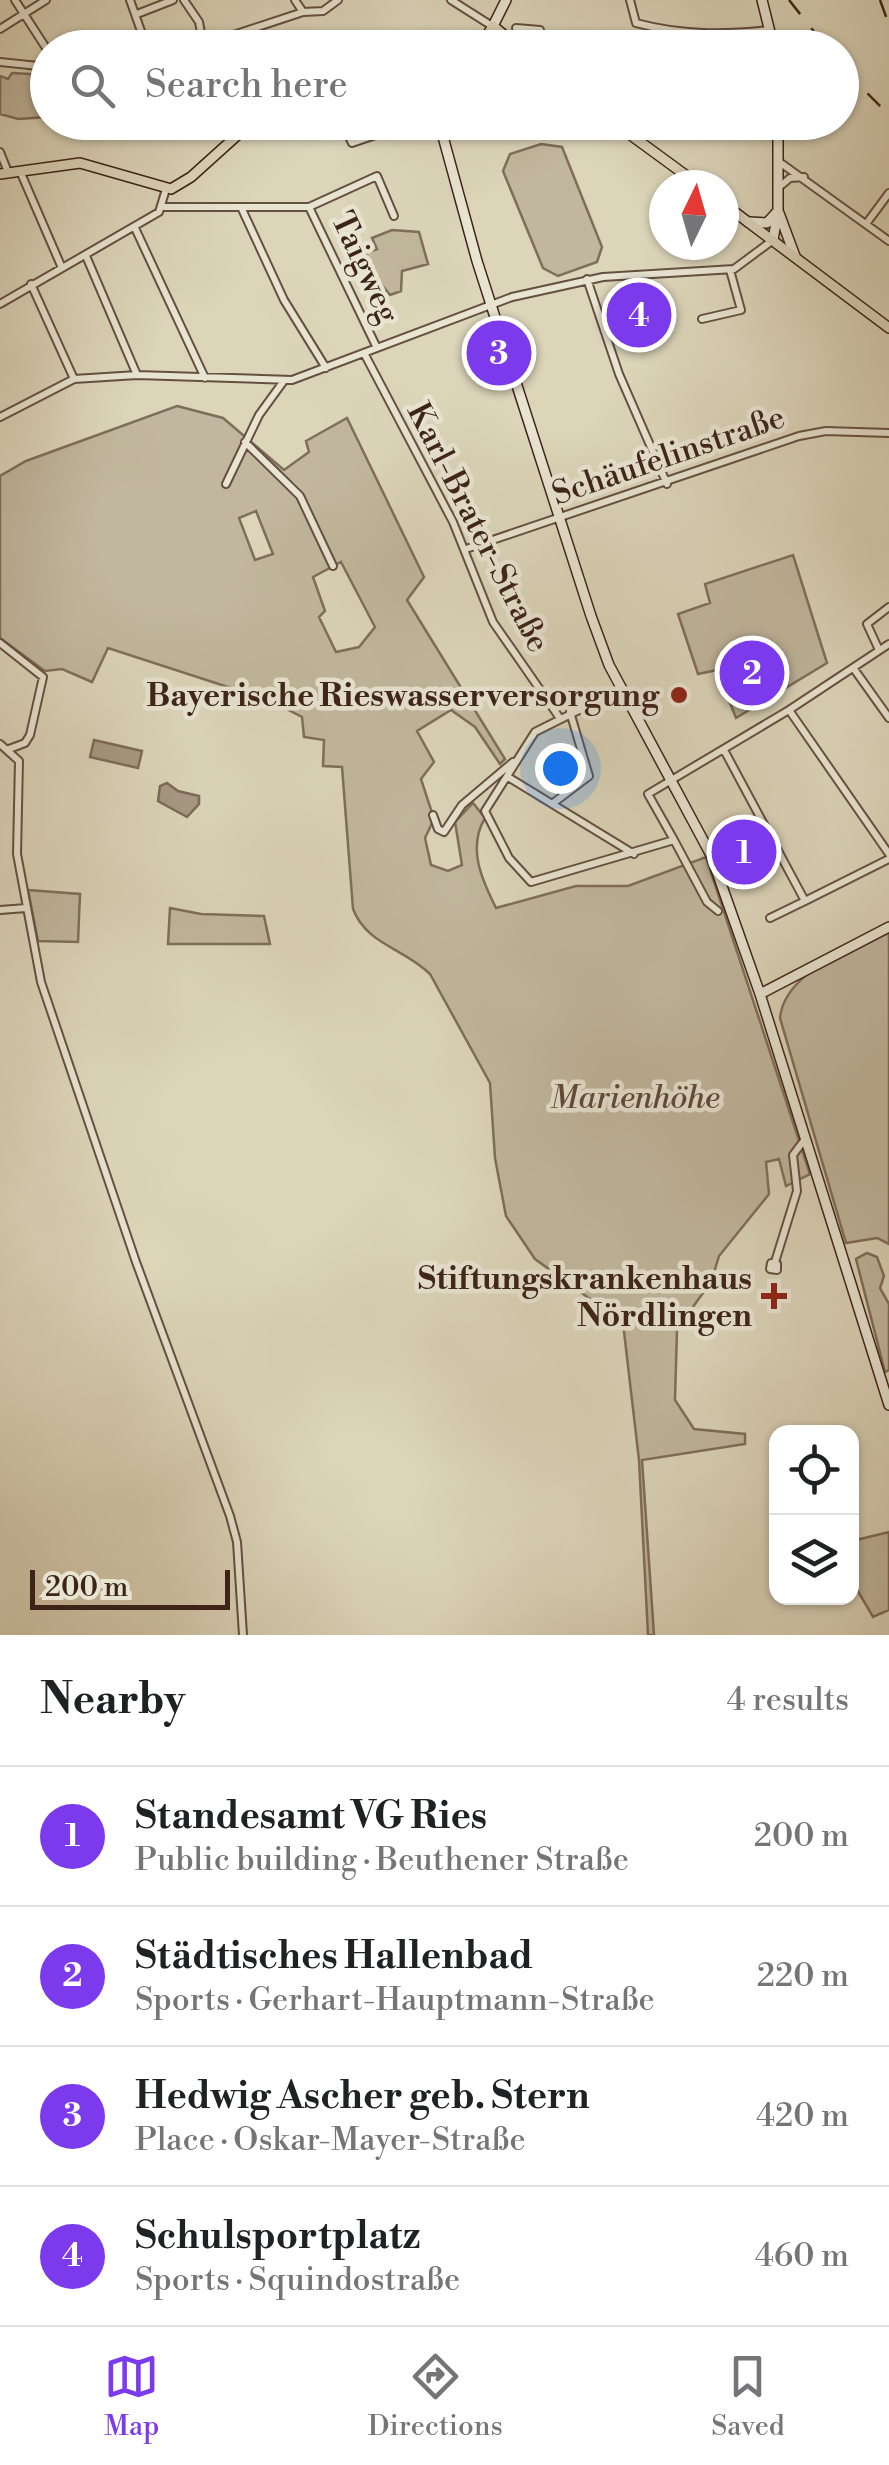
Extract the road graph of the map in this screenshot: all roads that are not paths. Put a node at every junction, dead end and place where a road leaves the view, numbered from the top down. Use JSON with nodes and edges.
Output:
{"nodes":[{"id":1,"x":15,"y":0,"type":"edge"},
{"id":2,"x":46,"y":0,"type":"edge"},
{"id":3,"x":130,"y":0,"type":"edge"},
{"id":4,"x":173,"y":0,"type":"edge"},
{"id":5,"x":184,"y":0,"type":"edge"},
{"id":6,"x":296,"y":0,"type":"edge"},
{"id":7,"x":338,"y":0,"type":"edge"},
{"id":8,"x":451,"y":0,"type":"edge"},
{"id":9,"x":506,"y":0,"type":"edge"},
{"id":10,"x":630,"y":0,"type":"edge"},
{"id":11,"x":762,"y":0,"type":"edge"},
{"id":12,"x":303,"y":12,"type":"junction"},
{"id":13,"x":24,"y":14,"type":"junction"},
{"id":14,"x":137,"y":14,"type":"junction"},
{"id":15,"x":493,"y":26,"type":"junction"},
{"id":16,"x":516,"y":28,"type":"dead end"},
{"id":17,"x":0,"y":29,"type":"edge"},
{"id":18,"x":34,"y":30,"type":"edge"},
{"id":19,"x":142,"y":30,"type":"edge"},
{"id":20,"x":200,"y":30,"type":"edge"},
{"id":21,"x":250,"y":30,"type":"edge"},
{"id":22,"x":490,"y":30,"type":"edge"},
{"id":23,"x":498,"y":30,"type":"edge"},
{"id":24,"x":540,"y":30,"type":"edge"},
{"id":25,"x":663,"y":30,"type":"edge"},
{"id":26,"x":771,"y":30,"type":"edge"},
{"id":27,"x":0,"y":62,"type":"edge"},
{"id":28,"x":30,"y":65,"type":"edge"},
{"id":29,"x":232,"y":140,"type":"edge"},
{"id":30,"x":444,"y":140,"type":"edge"},
{"id":31,"x":638,"y":140,"type":"edge"},
{"id":32,"x":778,"y":140,"type":"edge"},
{"id":33,"x":0,"y":152,"type":"edge"},
{"id":34,"x":778,"y":161,"type":"junction"},
{"id":35,"x":20,"y":170,"type":"junction"},
{"id":36,"x":679,"y":170,"type":"edge"},
{"id":37,"x":4,"y":174,"type":"edge"},
{"id":38,"x":806,"y":177,"type":"junction"},
{"id":39,"x":778,"y":188,"type":"junction"},
{"id":40,"x":166,"y":189,"type":"junction"},
{"id":41,"x":889,"y":193,"type":"edge"},
{"id":42,"x":310,"y":206,"type":"junction"},
{"id":43,"x":163,"y":207,"type":"junction"},
{"id":44,"x":241,"y":207,"type":"junction"},
{"id":45,"x":778,"y":210,"type":"junction"},
{"id":46,"x":739,"y":215,"type":"edge"},
{"id":47,"x":394,"y":216,"type":"dead end"},
{"id":48,"x":748,"y":222,"type":"junction"},
{"id":49,"x":866,"y":224,"type":"junction"},
{"id":50,"x":135,"y":228,"type":"junction"},
{"id":51,"x":772,"y":240,"type":"junction"},
{"id":52,"x":889,"y":241,"type":"edge"},
{"id":53,"x":86,"y":256,"type":"junction"},
{"id":54,"x":795,"y":256,"type":"junction"},
{"id":55,"x":62,"y":268,"type":"junction"},
{"id":56,"x":730,"y":270,"type":"junction"},
{"id":57,"x":587,"y":279,"type":"junction"},
{"id":58,"x":32,"y":284,"type":"junction"},
{"id":59,"x":0,"y":287,"type":"edge"},
{"id":60,"x":3,"y":302,"type":"edge"},
{"id":61,"x":491,"y":304,"type":"junction"},
{"id":62,"x":702,"y":320,"type":"dead end"},
{"id":63,"x":889,"y":328,"type":"edge"},
{"id":64,"x":377,"y":348,"type":"junction"},
{"id":65,"x":364,"y":353,"type":"junction"},
{"id":66,"x":326,"y":368,"type":"junction"},
{"id":67,"x":138,"y":376,"type":"junction"},
{"id":68,"x":205,"y":378,"type":"junction"},
{"id":69,"x":74,"y":379,"type":"junction"},
{"id":70,"x":288,"y":380,"type":"junction"},
{"id":71,"x":0,"y":402,"type":"edge"},
{"id":72,"x":2,"y":416,"type":"edge"},
{"id":73,"x":889,"y":433,"type":"edge"},
{"id":74,"x":245,"y":442,"type":"junction"},
{"id":75,"x":226,"y":484,"type":"dead end"},
{"id":76,"x":667,"y":484,"type":"junction"},
{"id":77,"x":559,"y":517,"type":"junction"},
{"id":78,"x":466,"y":550,"type":"junction"},
{"id":79,"x":333,"y":566,"type":"dead end"},
{"id":80,"x":889,"y":606,"type":"edge"},
{"id":81,"x":0,"y":643,"type":"edge"},
{"id":82,"x":889,"y":644,"type":"edge"},
{"id":83,"x":879,"y":650,"type":"junction"},
{"id":84,"x":854,"y":669,"type":"junction"},
{"id":85,"x":621,"y":689,"type":"junction"},
{"id":86,"x":789,"y":710,"type":"junction"},
{"id":87,"x":570,"y":712,"type":"junction"},
{"id":88,"x":887,"y":712,"type":"edge"},
{"id":89,"x":559,"y":717,"type":"junction"},
{"id":90,"x":4,"y":746,"type":"edge"},
{"id":91,"x":724,"y":750,"type":"junction"},
{"id":92,"x":518,"y":758,"type":"junction"},
{"id":93,"x":508,"y":777,"type":"junction"},
{"id":94,"x":671,"y":778,"type":"junction"},
{"id":95,"x":552,"y":805,"type":"junction"},
{"id":96,"x":433,"y":816,"type":"dead end"},
{"id":97,"x":674,"y":840,"type":"junction"},
{"id":98,"x":634,"y":854,"type":"junction"},
{"id":99,"x":889,"y":857,"type":"edge"},
{"id":100,"x":804,"y":900,"type":"junction"},
{"id":101,"x":26,"y":908,"type":"junction"},
{"id":102,"x":0,"y":910,"type":"edge"},
{"id":103,"x":718,"y":911,"type":"dead end"},
{"id":104,"x":770,"y":918,"type":"dead end"},
{"id":105,"x":889,"y":927,"type":"edge"},
{"id":106,"x":760,"y":994,"type":"junction"},
{"id":107,"x":806,"y":1138,"type":"junction"},
{"id":108,"x":775,"y":1262,"type":"dead end"},
{"id":109,"x":889,"y":1405,"type":"edge"},
{"id":110,"x":243,"y":1635,"type":"edge"}],
"edges":[{"from":1,"to":13,"type":"street"},
{"from":2,"to":13,"type":"street"},
{"from":3,"to":14,"type":"street"},
{"from":4,"to":14,"type":"street"},
{"from":5,"to":20,"type":"street"},
{"from":6,"to":12,"type":"street"},
{"from":7,"to":12,"type":"street"},
{"from":8,"to":15,"type":"street"},
{"from":9,"to":15,"type":"main road"},
{"from":10,"to":25,"type":"street"},
{"from":11,"to":26,"type":"main road"},
{"from":12,"to":21,"type":"street"},
{"from":13,"to":17,"type":"street"},
{"from":13,"to":18,"type":"street"},
{"from":14,"to":19,"type":"street"},
{"from":15,"to":22,"type":"main road"},
{"from":15,"to":23,"type":"main road"},
{"from":16,"to":24,"type":"street"},
{"from":27,"to":28,"type":"street"},
{"from":29,"to":40,"type":"main road"},
{"from":30,"to":61,"type":"main road"},
{"from":31,"to":36,"type":"main road"},
{"from":32,"to":34,"type":"main road"},
{"from":33,"to":37,"type":"street"},
{"from":34,"to":38,"type":"street"},
{"from":34,"to":39,"type":"main road"},
{"from":35,"to":37,"type":"main road"},
{"from":35,"to":40,"type":"main road"},
{"from":35,"to":55,"type":"street"},
{"from":38,"to":39,"type":"street"},
{"from":38,"to":49,"type":"street"},
{"from":39,"to":45,"type":"main road"},
{"from":40,"to":43,"type":"street"},
{"from":41,"to":49,"type":"street"},
{"from":42,"to":44,"type":"street","name":"Taigweg"},
{"from":42,"to":47,"type":"street","name":"Taigweg"},
{"from":42,"to":64,"type":"street","name":"Taigweg"},
{"from":43,"to":44,"type":"street","name":"Taigweg"},
{"from":43,"to":50,"type":"street"},
{"from":44,"to":66,"type":"street"},
{"from":45,"to":48,"type":"main road"},
{"from":45,"to":51,"type":"main road"},
{"from":45,"to":54,"type":"main road"},
{"from":46,"to":48,"type":"main road"},
{"from":48,"to":51,"type":"main road"},
{"from":49,"to":52,"type":"street"},
{"from":50,"to":53,"type":"street"},
{"from":50,"to":68,"type":"street"},
{"from":51,"to":54,"type":"main road"},
{"from":51,"to":56,"type":"street"},
{"from":53,"to":55,"type":"street"},
{"from":53,"to":67,"type":"street"},
{"from":54,"to":63,"type":"main road"},
{"from":55,"to":58,"type":"street"},
{"from":56,"to":57,"type":"street"},
{"from":56,"to":62,"type":"street"},
{"from":57,"to":61,"type":"street"},
{"from":57,"to":76,"type":"street"},
{"from":58,"to":60,"type":"street"},
{"from":58,"to":69,"type":"street"},
{"from":59,"to":60,"type":"street"},
{"from":61,"to":64,"type":"street"},
{"from":61,"to":77,"type":"main road"},
{"from":64,"to":65,"type":"street"},
{"from":65,"to":66,"type":"street"},
{"from":65,"to":78,"type":"street","name":"Karl-Brater-Straße"},
{"from":66,"to":70,"type":"street"},
{"from":67,"to":68,"type":"street"},
{"from":67,"to":69,"type":"street"},
{"from":68,"to":70,"type":"street"},
{"from":69,"to":72,"type":"street"},
{"from":70,"to":74,"type":"street"},
{"from":71,"to":72,"type":"street"},
{"from":73,"to":76,"type":"street","name":"Schäufelinstraße"},
{"from":74,"to":75,"type":"street"},
{"from":74,"to":79,"type":"street"},
{"from":76,"to":77,"type":"street","name":"Schäufelinstraße"},
{"from":77,"to":78,"type":"street","name":"Schäufelinstraße"},
{"from":77,"to":85,"type":"main road"},
{"from":78,"to":89,"type":"street","name":"Karl-Brater-Straße"},
{"from":80,"to":83,"type":"street"},
{"from":81,"to":90,"type":"street"},
{"from":82,"to":83,"type":"street"},
{"from":83,"to":84,"type":"street"},
{"from":84,"to":86,"type":"street"},
{"from":84,"to":88,"type":"street"},
{"from":85,"to":87,"type":"street"},
{"from":85,"to":94,"type":"main road"},
{"from":86,"to":91,"type":"street"},
{"from":86,"to":99,"type":"street"},
{"from":87,"to":89,"type":"street"},
{"from":87,"to":95,"type":"street"},
{"from":89,"to":92,"type":"street"},
{"from":90,"to":101,"type":"street"},
{"from":91,"to":94,"type":"street"},
{"from":91,"to":100,"type":"street"},
{"from":92,"to":93,"type":"street"},
{"from":92,"to":96,"type":"street"},
{"from":93,"to":95,"type":"street"},
{"from":93,"to":98,"type":"street"},
{"from":94,"to":97,"type":"street"},
{"from":94,"to":106,"type":"main road"},
{"from":95,"to":98,"type":"street"},
{"from":97,"to":98,"type":"street"},
{"from":97,"to":103,"type":"street"},
{"from":99,"to":100,"type":"street"},
{"from":100,"to":104,"type":"street"},
{"from":101,"to":102,"type":"street"},
{"from":101,"to":110,"type":"street"},
{"from":105,"to":106,"type":"main road"},
{"from":106,"to":107,"type":"main road"},
{"from":107,"to":108,"type":"street"},
{"from":107,"to":109,"type":"main road"}]}
